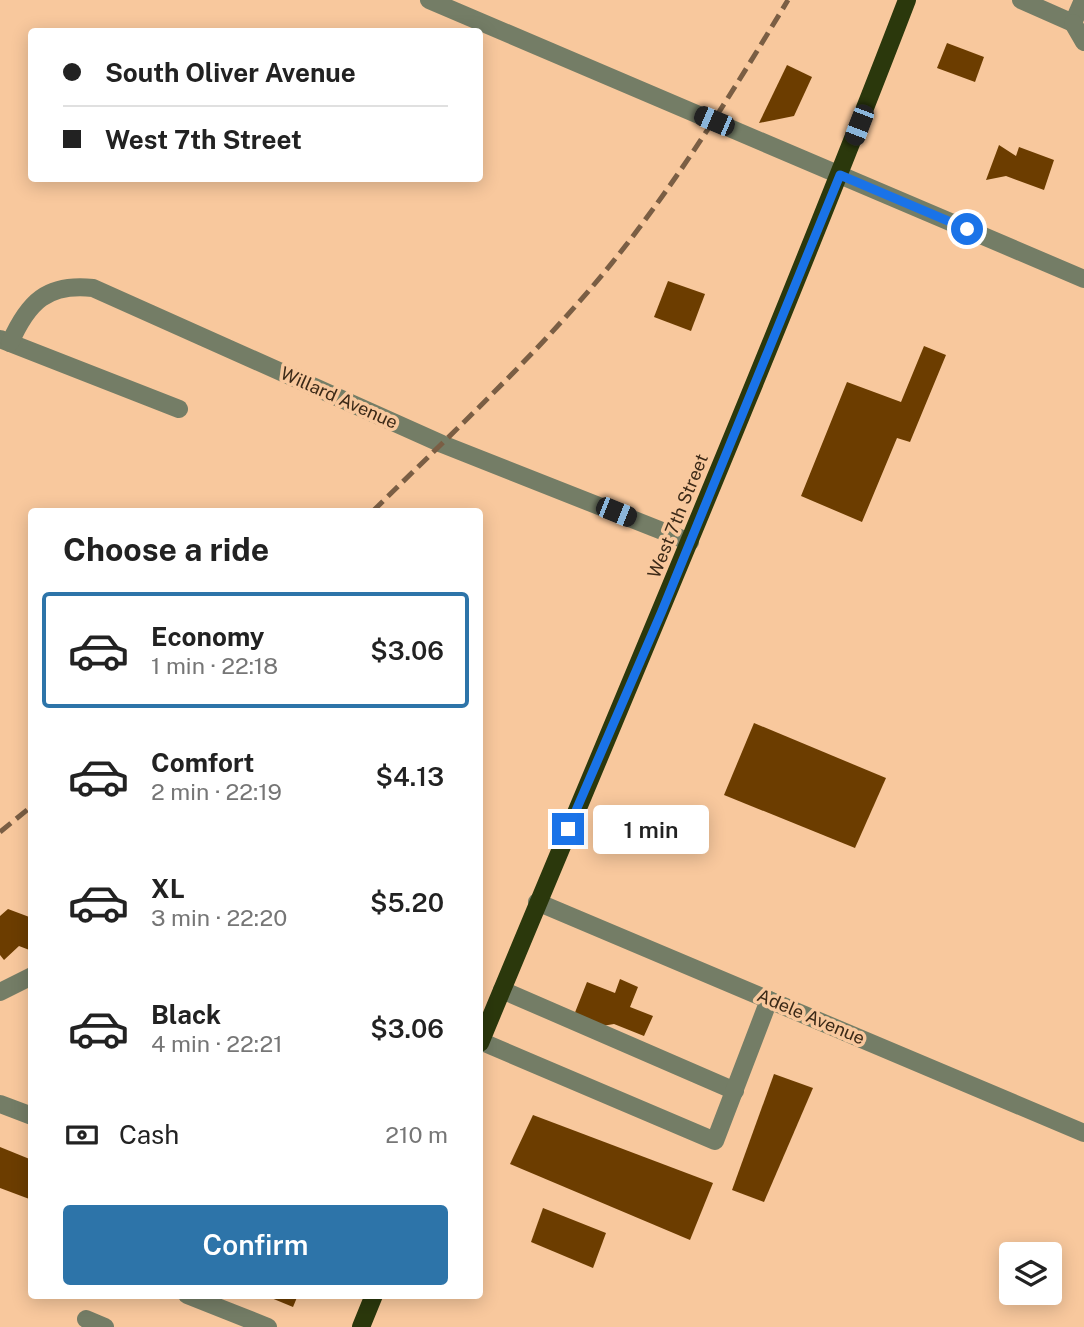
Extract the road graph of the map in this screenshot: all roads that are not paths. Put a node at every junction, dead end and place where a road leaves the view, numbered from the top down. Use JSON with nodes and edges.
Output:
{"nodes":[{"id":1,"x":429,"y":0,"type":"edge"},
{"id":2,"x":907,"y":0,"type":"edge"},
{"id":3,"x":1021,"y":0,"type":"edge"},
{"id":4,"x":1083,"y":0,"type":"edge"},
{"id":5,"x":1073,"y":23,"type":"junction"},
{"id":6,"x":1084,"y":42,"type":"edge"},
{"id":7,"x":840,"y":175,"type":"junction"},
{"id":8,"x":1084,"y":279,"type":"edge"},
{"id":9,"x":5,"y":341,"type":"edge"},
{"id":10,"x":179,"y":409,"type":"dead end"},
{"id":11,"x":690,"y":542,"type":"junction"},
{"id":12,"x":537,"y":902,"type":"junction"},
{"id":13,"x":28,"y":978,"type":"edge"},
{"id":14,"x":502,"y":990,"type":"junction"},
{"id":15,"x":0,"y":992,"type":"edge"},
{"id":16,"x":769,"y":1000,"type":"junction"},
{"id":17,"x":483,"y":1035,"type":"edge"},
{"id":18,"x":483,"y":1043,"type":"edge"},
{"id":19,"x":734,"y":1091,"type":"junction"},
{"id":20,"x":0,"y":1104,"type":"edge"},
{"id":21,"x":28,"y":1114,"type":"edge"},
{"id":22,"x":1084,"y":1133,"type":"edge"},
{"id":23,"x":197,"y":1299,"type":"edge"},
{"id":24,"x":372,"y":1299,"type":"edge"},
{"id":25,"x":86,"y":1319,"type":"dead end"},
{"id":26,"x":105,"y":1327,"type":"edge"},
{"id":27,"x":268,"y":1327,"type":"edge"},
{"id":28,"x":361,"y":1327,"type":"edge"}],
"edges":[{"from":1,"to":7,"type":"street"},
{"from":2,"to":7,"type":"main road","name":"West 7th Street"},
{"from":3,"to":5,"type":"street"},
{"from":4,"to":5,"type":"street"},
{"from":5,"to":6,"type":"street"},
{"from":7,"to":8,"type":"street"},
{"from":7,"to":11,"type":"main road","name":"West 7th Street"},
{"from":9,"to":10,"type":"street"},
{"from":9,"to":11,"type":"street","name":"Willard Avenue"},
{"from":11,"to":12,"type":"main road","name":"West 7th Street"},
{"from":12,"to":14,"type":"main road","name":"West 7th Street"},
{"from":12,"to":16,"type":"street","name":"Adele Avenue"},
{"from":13,"to":15,"type":"street"},
{"from":14,"to":17,"type":"main road","name":"West 7th Street"},
{"from":14,"to":19,"type":"street"},
{"from":16,"to":19,"type":"street"},
{"from":16,"to":22,"type":"street","name":"Adele Avenue"},
{"from":18,"to":19,"type":"street"},
{"from":20,"to":21,"type":"street"},
{"from":23,"to":27,"type":"street"},
{"from":24,"to":28,"type":"main road"},
{"from":25,"to":26,"type":"street"}]}
